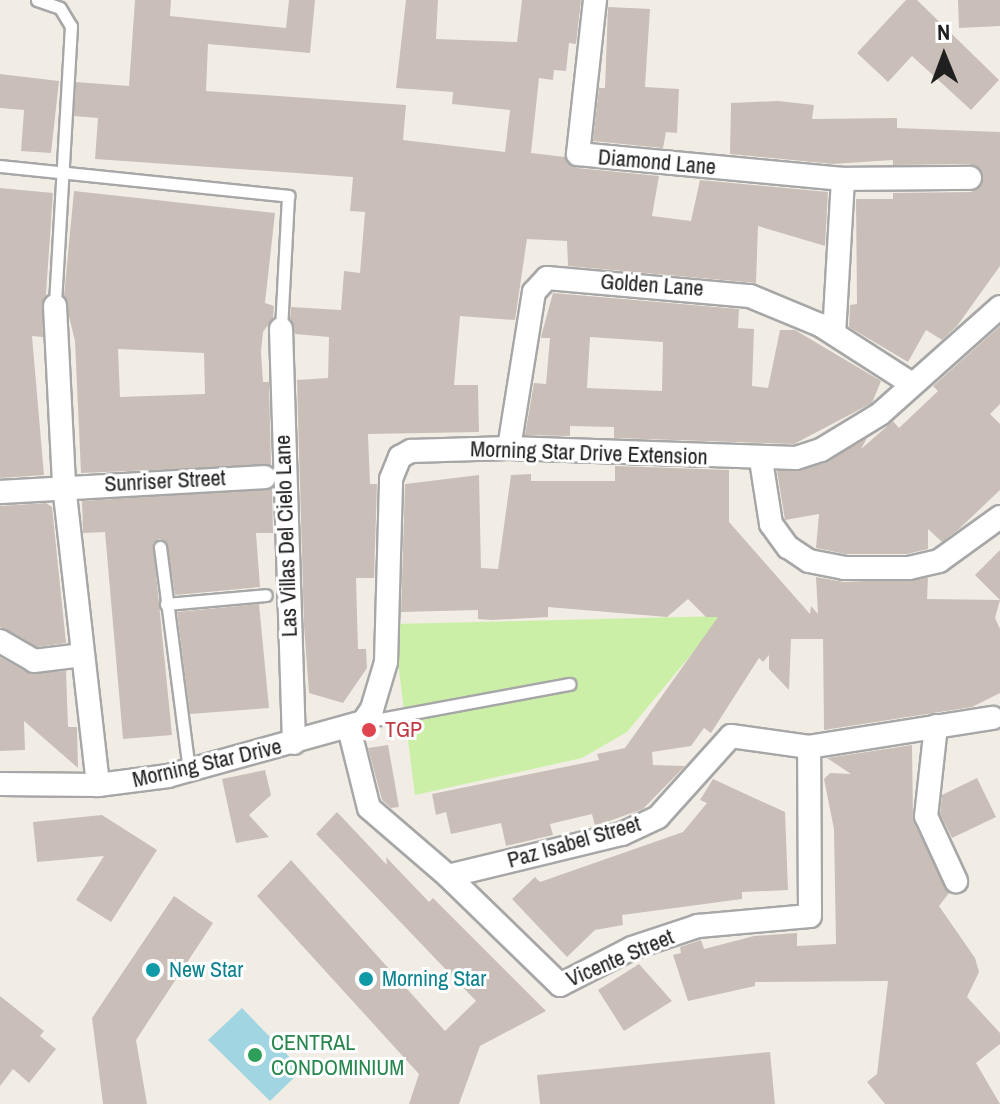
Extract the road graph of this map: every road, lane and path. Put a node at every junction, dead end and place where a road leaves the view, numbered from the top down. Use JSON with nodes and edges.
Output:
{"nodes":[{"id":1,"x":37,"y":0,"type":"edge"},
{"id":2,"x":595,"y":0,"type":"edge"},
{"id":3,"x":0,"y":166,"type":"edge"},
{"id":4,"x":61,"y":171,"type":"junction"},
{"id":5,"x":970,"y":178,"type":"dead end"},
{"id":6,"x":843,"y":179,"type":"junction"},
{"id":7,"x":55,"y":306,"type":"joint"},
{"id":8,"x":1000,"y":307,"type":"edge"},
{"id":9,"x":281,"y":329,"type":"joint"},
{"id":10,"x":834,"y":333,"type":"junction"},
{"id":11,"x":912,"y":384,"type":"junction"},
{"id":12,"x":509,"y":448,"type":"junction"},
{"id":13,"x":761,"y":460,"type":"junction"},
{"id":14,"x":265,"y":477,"type":"dead end"},
{"id":15,"x":64,"y":486,"type":"junction"},
{"id":16,"x":0,"y":492,"type":"edge"},
{"id":17,"x":1000,"y":517,"type":"edge"},
{"id":18,"x":160,"y":547,"type":"dead end"},
{"id":19,"x":266,"y":595,"type":"dead end"},
{"id":20,"x":166,"y":604,"type":"junction"},
{"id":21,"x":0,"y":641,"type":"edge"},
{"id":22,"x":83,"y":655,"type":"junction"},
{"id":23,"x":570,"y":684,"type":"dead end"},
{"id":24,"x":993,"y":718,"type":"dead end"},
{"id":25,"x":356,"y":725,"type":"junction"},
{"id":26,"x":936,"y":726,"type":"junction"},
{"id":27,"x":294,"y":743,"type":"junction"},
{"id":28,"x":809,"y":747,"type":"junction"},
{"id":29,"x":189,"y":771,"type":"junction"},
{"id":30,"x":0,"y":784,"type":"edge"},
{"id":31,"x":98,"y":785,"type":"junction"},
{"id":32,"x":448,"y":876,"type":"junction"},
{"id":33,"x":956,"y":881,"type":"dead end"}],
"edges":[{"from":1,"to":4,"type":"lane"},
{"from":2,"to":6,"type":"street","name":"Diamond Lane"},
{"from":3,"to":4,"type":"lane"},
{"from":4,"to":7,"type":"lane"},
{"from":4,"to":9,"type":"lane"},
{"from":5,"to":6,"type":"street","name":"Diamond Lane"},
{"from":6,"to":10,"type":"street"},
{"from":7,"to":15,"type":"street"},
{"from":8,"to":11,"type":"street","name":"Morning Star Drive Extension"},
{"from":9,"to":27,"type":"street","name":"Las Villas Del Cielo Lane"},
{"from":10,"to":11,"type":"street","name":"Golden Lane"},
{"from":10,"to":12,"type":"street","name":"Golden Lane"},
{"from":11,"to":13,"type":"street","name":"Morning Star Drive Extension"},
{"from":12,"to":13,"type":"street","name":"Morning Star Drive Extension"},
{"from":12,"to":25,"type":"street","name":"Morning Star Drive Extension"},
{"from":13,"to":17,"type":"street"},
{"from":14,"to":15,"type":"street","name":"Sunriser Street"},
{"from":15,"to":16,"type":"street","name":"Sunriser Street"},
{"from":15,"to":22,"type":"street"},
{"from":18,"to":20,"type":"lane"},
{"from":19,"to":20,"type":"lane"},
{"from":20,"to":29,"type":"lane"},
{"from":21,"to":22,"type":"street"},
{"from":22,"to":31,"type":"street"},
{"from":23,"to":25,"type":"lane"},
{"from":24,"to":26,"type":"street","name":"Paz Isabel Street"},
{"from":25,"to":27,"type":"street","name":"Morning Star Drive"},
{"from":25,"to":32,"type":"street"},
{"from":26,"to":28,"type":"street","name":"Paz Isabel Street"},
{"from":26,"to":33,"type":"street"},
{"from":27,"to":29,"type":"street","name":"Morning Star Drive"},
{"from":28,"to":32,"type":"street","name":"Paz Isabel Street"},
{"from":28,"to":32,"type":"street","name":"Vicente Street"},
{"from":29,"to":31,"type":"street","name":"Morning Star Drive"},
{"from":30,"to":31,"type":"street","name":"Morning Star Drive"}]}
